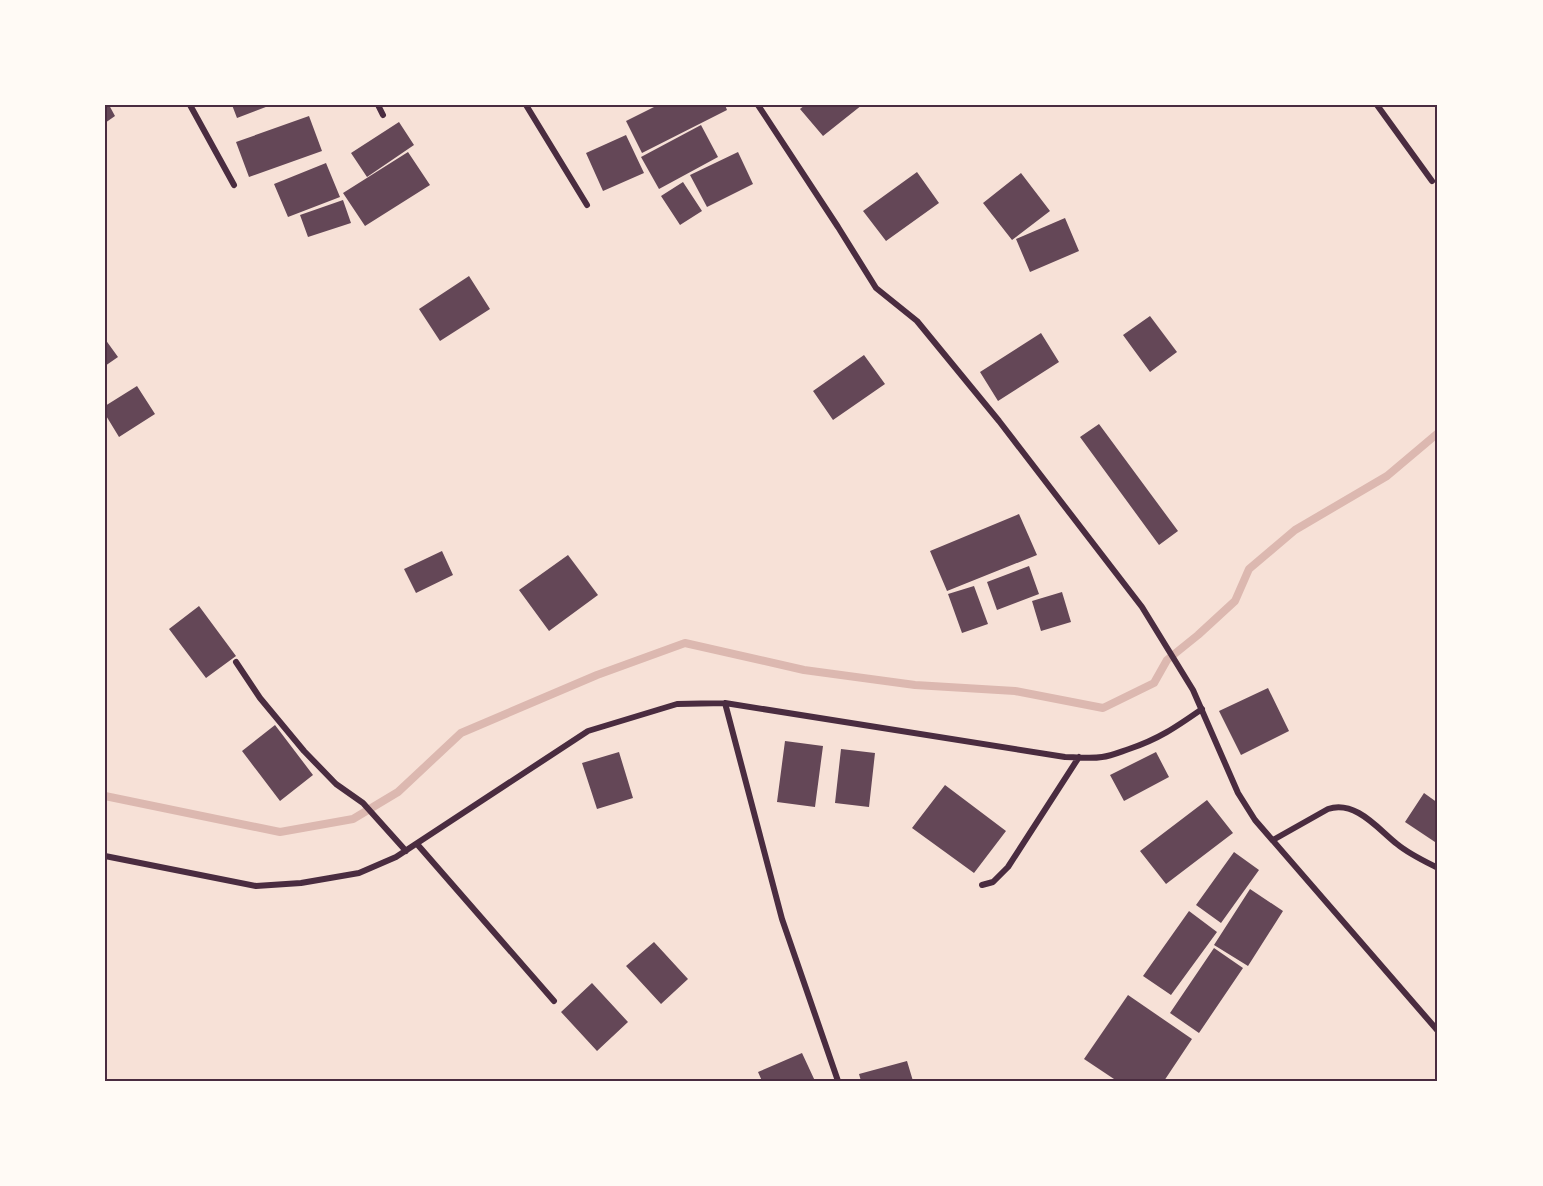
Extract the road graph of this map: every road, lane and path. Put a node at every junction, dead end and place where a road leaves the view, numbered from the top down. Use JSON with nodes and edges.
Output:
{"nodes":[{"id":1,"x":190,"y":105,"type":"edge"},
{"id":2,"x":378,"y":105,"type":"edge"},
{"id":3,"x":526,"y":105,"type":"edge"},
{"id":4,"x":758,"y":105,"type":"edge"},
{"id":5,"x":1377,"y":105,"type":"edge"},
{"id":6,"x":383,"y":115,"type":"dead end"},
{"id":7,"x":1432,"y":181,"type":"dead end"},
{"id":8,"x":234,"y":185,"type":"dead end"},
{"id":9,"x":587,"y":205,"type":"dead end"},
{"id":10,"x":236,"y":662,"type":"dead end"},
{"id":11,"x":725,"y":703,"type":"junction"},
{"id":12,"x":1202,"y":708,"type":"junction"},
{"id":13,"x":1079,"y":757,"type":"junction"},
{"id":14,"x":1273,"y":840,"type":"junction"},
{"id":15,"x":417,"y":844,"type":"junction"},
{"id":16,"x":406,"y":850,"type":"junction"},
{"id":17,"x":105,"y":856,"type":"edge"},
{"id":18,"x":1438,"y":868,"type":"edge"},
{"id":19,"x":982,"y":885,"type":"dead end"},
{"id":20,"x":554,"y":1001,"type":"dead end"},
{"id":21,"x":1438,"y":1031,"type":"edge"},
{"id":22,"x":838,"y":1081,"type":"edge"}],
"edges":[{"from":1,"to":8,"type":"street"},
{"from":2,"to":6,"type":"street"},
{"from":3,"to":9,"type":"street"},
{"from":4,"to":12,"type":"street"},
{"from":5,"to":7,"type":"street"},
{"from":10,"to":16,"type":"street"},
{"from":11,"to":13,"type":"street"},
{"from":11,"to":15,"type":"street"},
{"from":11,"to":22,"type":"street"},
{"from":12,"to":13,"type":"street"},
{"from":12,"to":14,"type":"street"},
{"from":13,"to":19,"type":"street"},
{"from":14,"to":18,"type":"street"},
{"from":14,"to":21,"type":"street"},
{"from":15,"to":16,"type":"street"},
{"from":15,"to":20,"type":"street"},
{"from":16,"to":17,"type":"street"}]}
